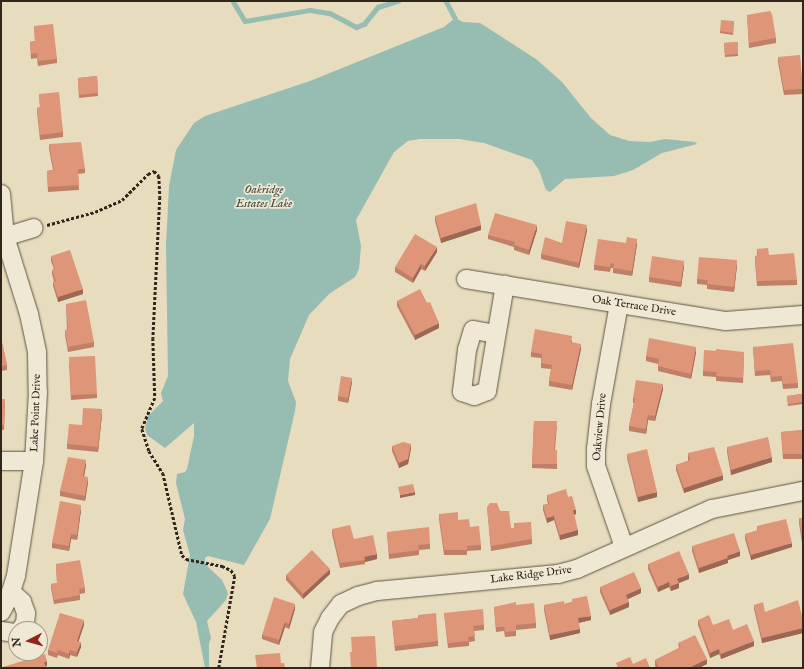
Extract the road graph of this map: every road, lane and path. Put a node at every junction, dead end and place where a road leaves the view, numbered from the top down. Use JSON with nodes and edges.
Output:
{"nodes":[{"id":1,"x":1,"y":194,"type":"edge"},
{"id":2,"x":33,"y":228,"type":"joint"},
{"id":3,"x":3,"y":237,"type":"edge"},
{"id":4,"x":466,"y":279,"type":"dead end"},
{"id":5,"x":505,"y":285,"type":"junction"},
{"id":6,"x":619,"y":304,"type":"junction"},
{"id":7,"x":803,"y":315,"type":"edge"},
{"id":8,"x":496,"y":334,"type":"dead end"},
{"id":9,"x":1,"y":461,"type":"edge"},
{"id":10,"x":34,"y":461,"type":"junction"},
{"id":11,"x":803,"y":490,"type":"edge"},
{"id":12,"x":624,"y":546,"type":"junction"},
{"id":13,"x":11,"y":592,"type":"junction"},
{"id":14,"x":1,"y":612,"type":"edge"},
{"id":15,"x":25,"y":621,"type":"edge"},
{"id":16,"x":219,"y":668,"type":"edge"},
{"id":17,"x":320,"y":668,"type":"edge"}],
"edges":[{"from":1,"to":3,"type":"street","name":"Lake Point Drive"},
{"from":2,"to":3,"type":"street"},
{"from":2,"to":16,"type":"path"},
{"from":3,"to":10,"type":"street","name":"Lake Point Drive"},
{"from":4,"to":5,"type":"street","name":"Oak Terrace Drive"},
{"from":5,"to":6,"type":"street","name":"Oak Terrace Drive"},
{"from":5,"to":8,"type":"street"},
{"from":6,"to":7,"type":"street","name":"Oak Terrace Drive"},
{"from":6,"to":12,"type":"street","name":"Oakview Drive"},
{"from":9,"to":10,"type":"street"},
{"from":10,"to":13,"type":"street","name":"Lake Point Drive"},
{"from":11,"to":12,"type":"street","name":"Lake Ridge Drive"},
{"from":12,"to":17,"type":"street","name":"Lake Ridge Drive"},
{"from":13,"to":14,"type":"street","name":"Lake Point Drive"},
{"from":13,"to":15,"type":"street"}]}
